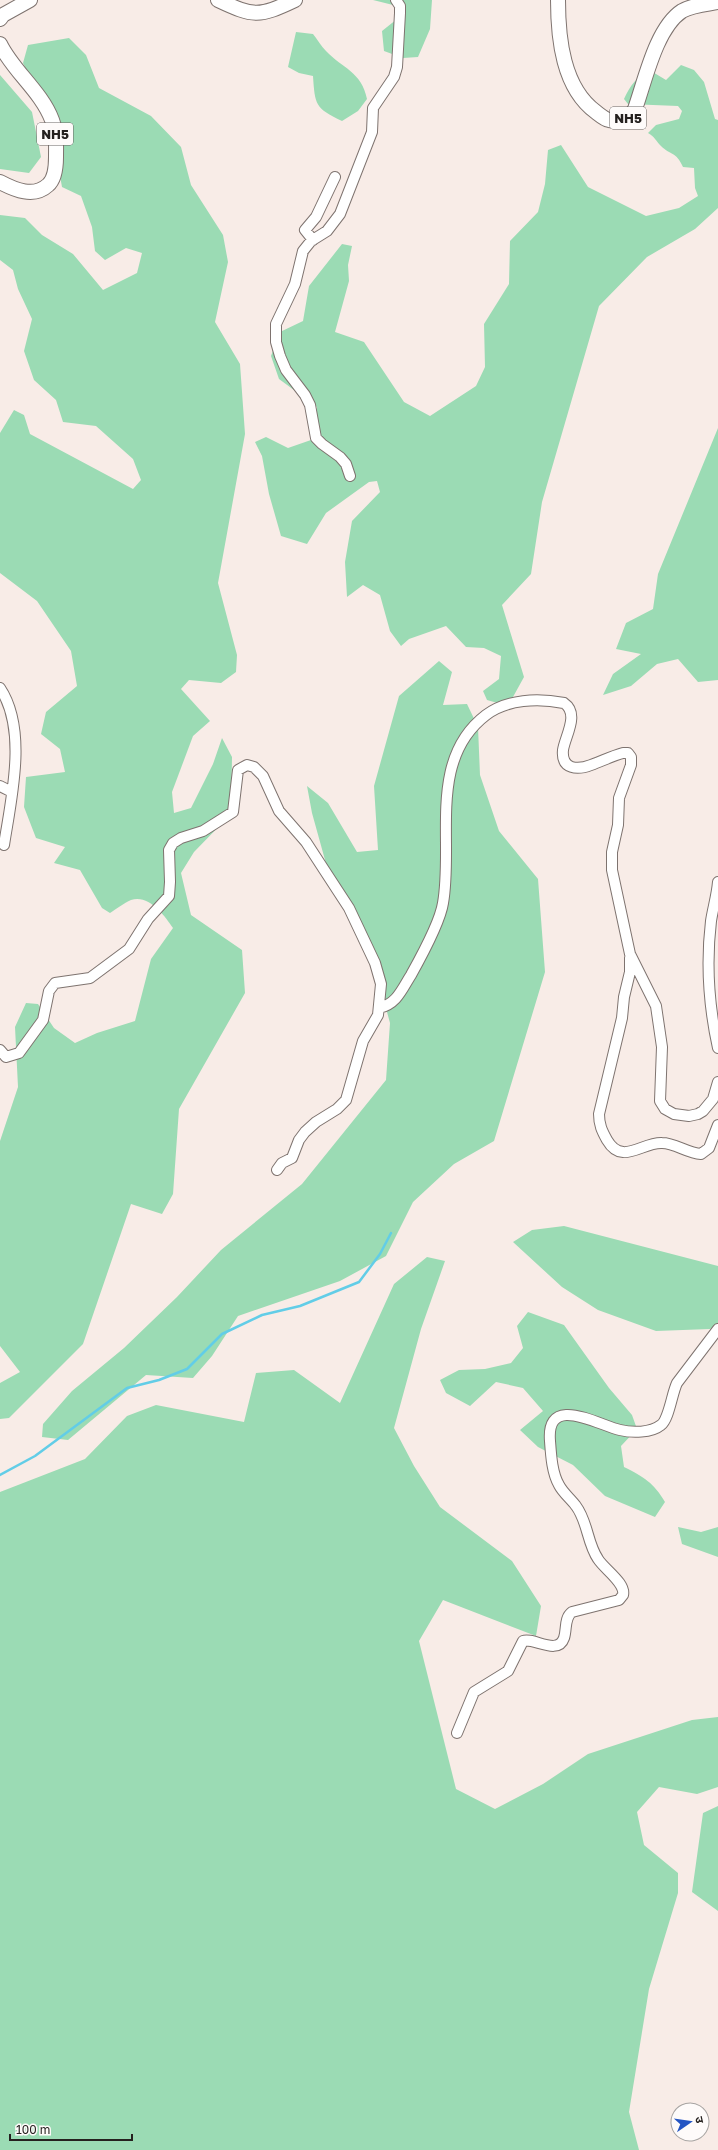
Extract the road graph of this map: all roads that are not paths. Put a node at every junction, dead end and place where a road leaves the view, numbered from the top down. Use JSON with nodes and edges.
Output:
{"nodes":[{"id":1,"x":30,"y":0,"type":"edge"},
{"id":2,"x":218,"y":0,"type":"edge"},
{"id":3,"x":295,"y":0,"type":"edge"},
{"id":4,"x":396,"y":0,"type":"edge"},
{"id":5,"x":558,"y":0,"type":"edge"},
{"id":6,"x":718,"y":2,"type":"edge"},
{"id":7,"x":0,"y":19,"type":"edge"},
{"id":8,"x":0,"y":44,"type":"edge"},
{"id":9,"x":335,"y":177,"type":"dead end"},
{"id":10,"x":0,"y":182,"type":"edge"},
{"id":11,"x":313,"y":240,"type":"junction"},
{"id":12,"x":350,"y":476,"type":"dead end"},
{"id":13,"x":0,"y":688,"type":"edge"},
{"id":14,"x":0,"y":786,"type":"edge"},
{"id":15,"x":12,"y":792,"type":"junction"},
{"id":16,"x":4,"y":845,"type":"dead end"},
{"id":17,"x":718,"y":882,"type":"edge"},
{"id":18,"x":630,"y":954,"type":"junction"},
{"id":19,"x":379,"y":1008,"type":"junction"},
{"id":20,"x":718,"y":1048,"type":"edge"},
{"id":21,"x":0,"y":1050,"type":"edge"},
{"id":22,"x":718,"y":1082,"type":"edge"},
{"id":23,"x":718,"y":1124,"type":"edge"},
{"id":24,"x":277,"y":1170,"type":"dead end"},
{"id":25,"x":718,"y":1329,"type":"edge"},
{"id":26,"x":457,"y":1733,"type":"dead end"}],
"edges":[{"from":1,"to":7,"type":"highway"},
{"from":2,"to":3,"type":"highway"},
{"from":4,"to":11,"type":"street"},
{"from":5,"to":6,"type":"highway","number":"NH5"},
{"from":8,"to":10,"type":"highway","number":"NH5"},
{"from":9,"to":11,"type":"street"},
{"from":11,"to":12,"type":"street"},
{"from":13,"to":15,"type":"street"},
{"from":14,"to":15,"type":"street"},
{"from":15,"to":16,"type":"street"},
{"from":17,"to":20,"type":"street"},
{"from":18,"to":19,"type":"street"},
{"from":18,"to":22,"type":"street"},
{"from":18,"to":23,"type":"street"},
{"from":19,"to":21,"type":"street"},
{"from":19,"to":24,"type":"street"},
{"from":25,"to":26,"type":"street"}]}
